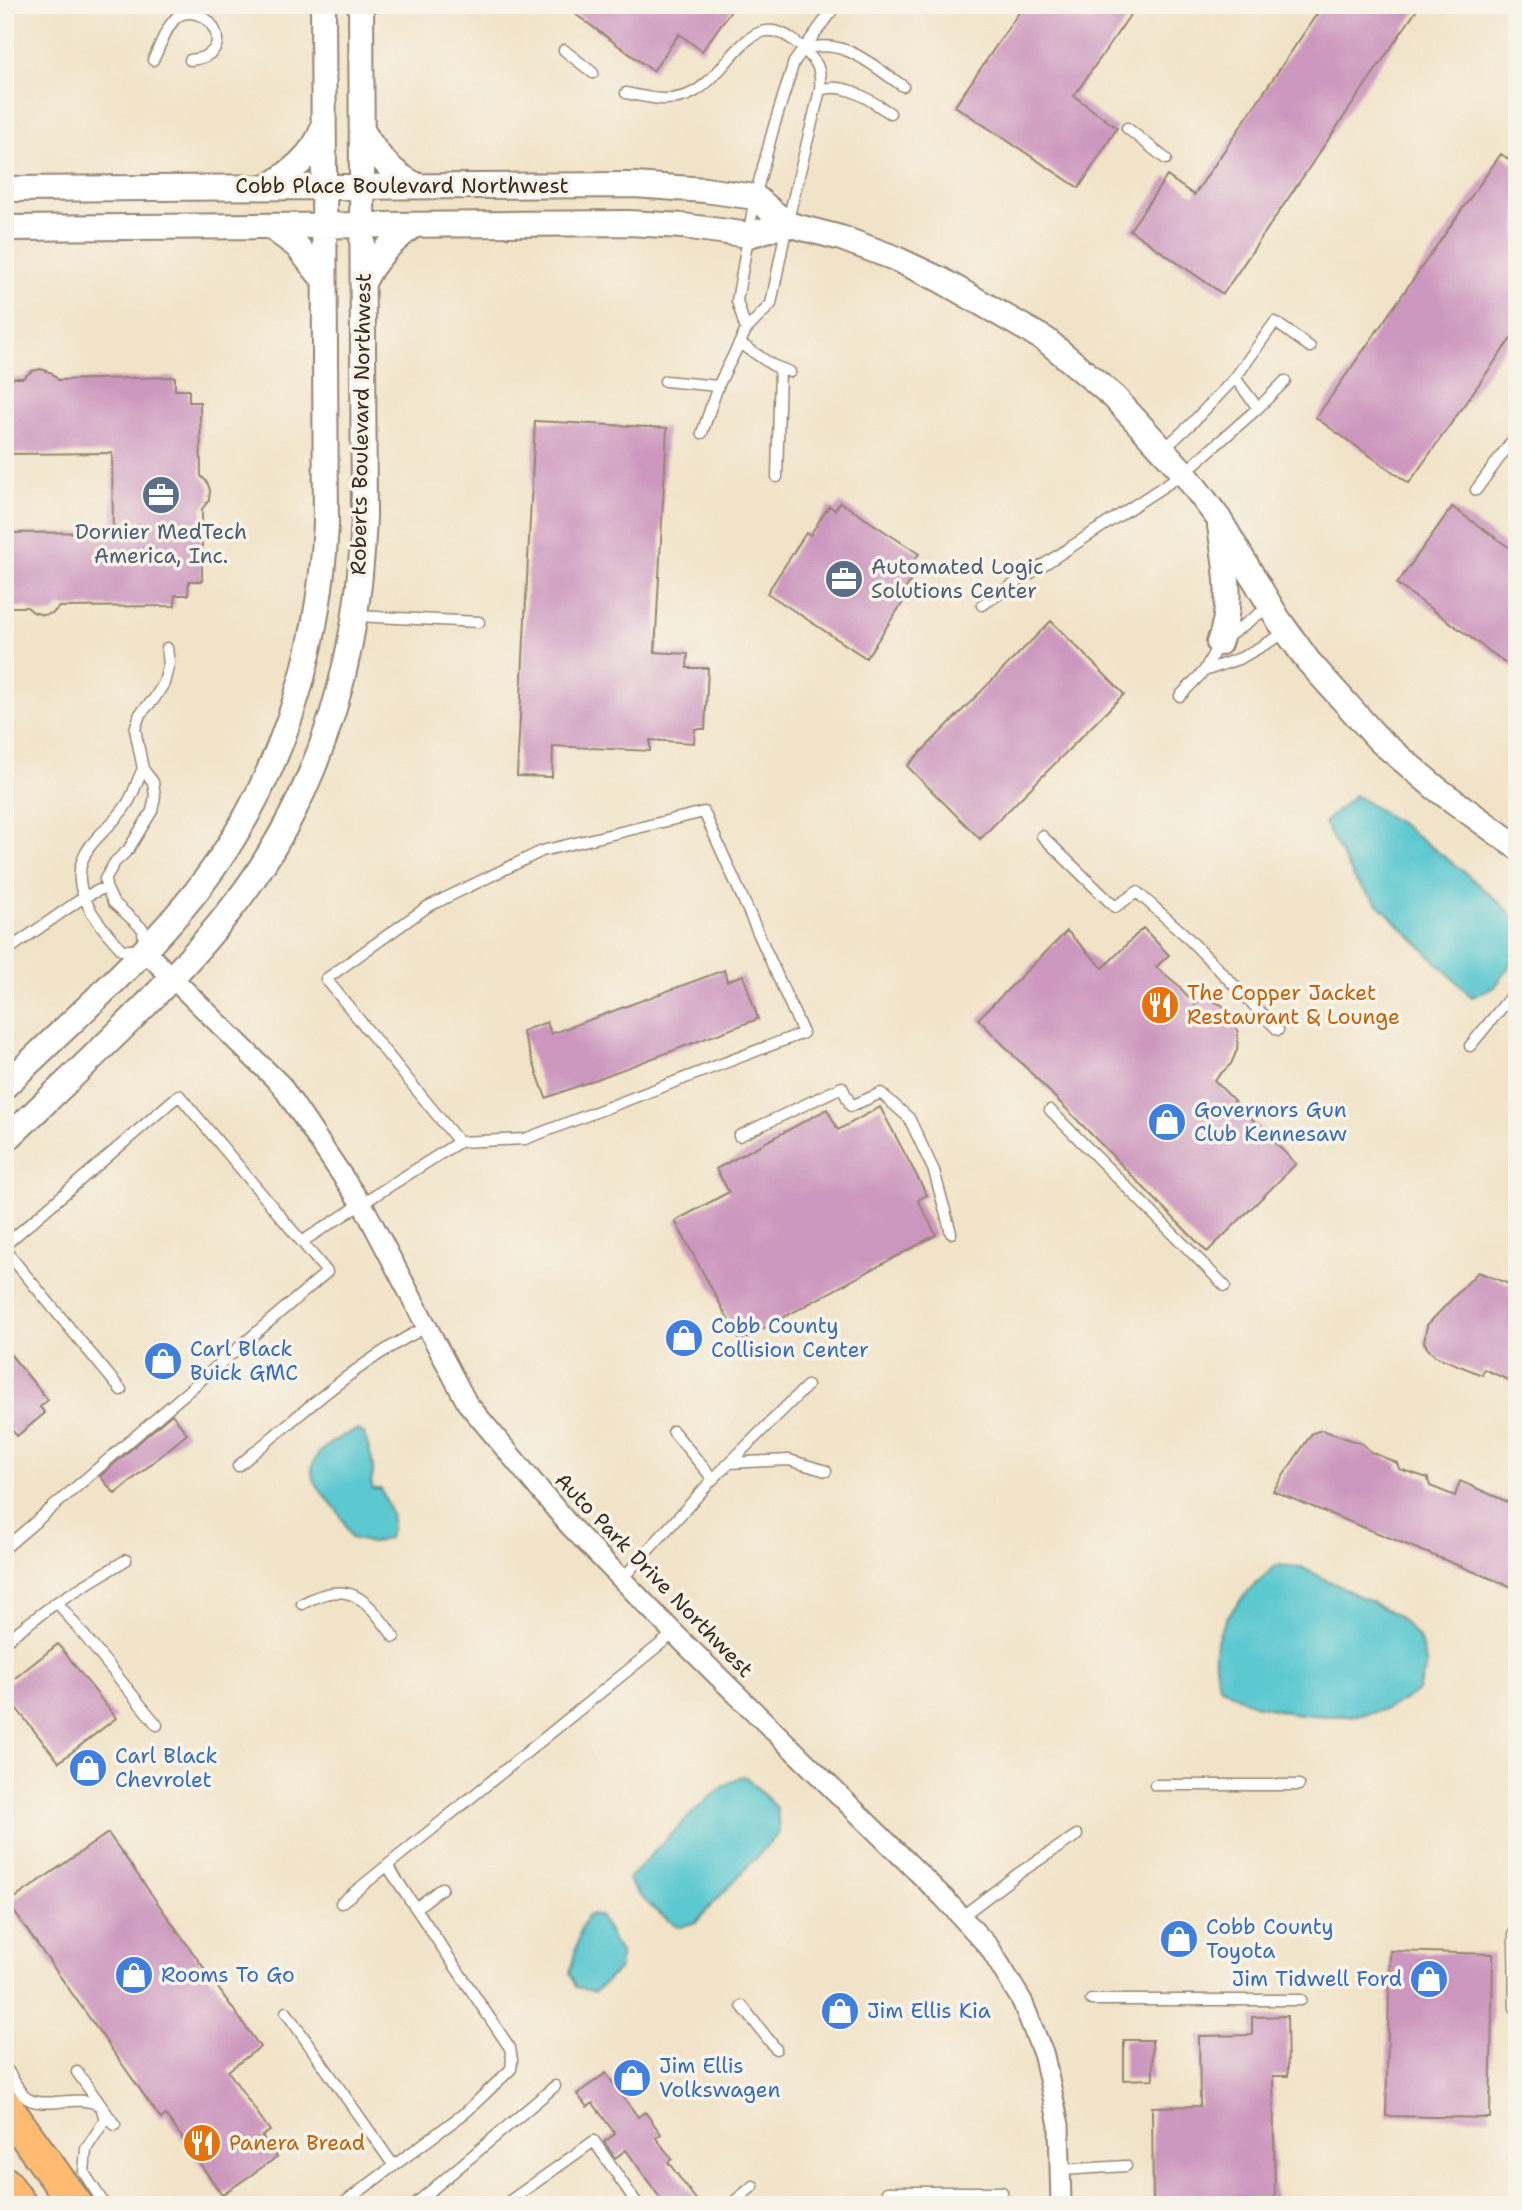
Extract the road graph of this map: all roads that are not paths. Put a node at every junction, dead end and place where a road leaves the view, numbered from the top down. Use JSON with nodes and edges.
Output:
{"nodes":[{"id":1,"x":323,"y":5,"type":"edge"},
{"id":2,"x":360,"y":5,"type":"edge"},
{"id":3,"x":836,"y":5,"type":"edge"},
{"id":4,"x":564,"y":50,"type":"dead end"},
{"id":5,"x":803,"y":50,"type":"junction"},
{"id":6,"x":153,"y":60,"type":"dead end"},
{"id":7,"x":190,"y":60,"type":"dead end"},
{"id":8,"x":593,"y":73,"type":"dead end"},
{"id":9,"x":903,"y":86,"type":"dead end"},
{"id":10,"x":820,"y":90,"type":"junction"},
{"id":11,"x":626,"y":93,"type":"dead end"},
{"id":12,"x":891,"y":113,"type":"dead end"},
{"id":13,"x":323,"y":127,"type":"junction"},
{"id":14,"x":1127,"y":128,"type":"dead end"},
{"id":15,"x":362,"y":130,"type":"junction"},
{"id":16,"x":1166,"y":159,"type":"dead end"},
{"id":17,"x":419,"y":186,"type":"junction"},
{"id":18,"x":268,"y":187,"type":"junction"},
{"id":19,"x":324,"y":187,"type":"junction"},
{"id":20,"x":362,"y":187,"type":"junction"},
{"id":21,"x":5,"y":189,"type":"edge"},
{"id":22,"x":755,"y":197,"type":"junction"},
{"id":23,"x":787,"y":224,"type":"junction"},
{"id":24,"x":363,"y":225,"type":"junction"},
{"id":25,"x":414,"y":225,"type":"junction"},
{"id":26,"x":270,"y":226,"type":"junction"},
{"id":27,"x":324,"y":226,"type":"junction"},
{"id":28,"x":5,"y":228,"type":"edge"},
{"id":29,"x":749,"y":235,"type":"junction"},
{"id":30,"x":324,"y":281,"type":"junction"},
{"id":31,"x":363,"y":284,"type":"junction"},
{"id":32,"x":746,"y":330,"type":"junction"},
{"id":33,"x":740,"y":343,"type":"junction"},
{"id":34,"x":1310,"y":347,"type":"dead end"},
{"id":35,"x":1236,"y":378,"type":"junction"},
{"id":36,"x":664,"y":381,"type":"dead end"},
{"id":37,"x":1285,"y":381,"type":"dead end"},
{"id":38,"x":718,"y":386,"type":"junction"},
{"id":39,"x":1258,"y":408,"type":"junction"},
{"id":40,"x":702,"y":433,"type":"dead end"},
{"id":41,"x":1517,"y":434,"type":"edge"},
{"id":42,"x":1163,"y":449,"type":"junction"},
{"id":43,"x":1184,"y":473,"type":"junction"},
{"id":44,"x":777,"y":477,"type":"dead end"},
{"id":45,"x":1476,"y":491,"type":"dead end"},
{"id":46,"x":1219,"y":519,"type":"junction"},
{"id":47,"x":982,"y":605,"type":"dead end"},
{"id":48,"x":1270,"y":606,"type":"junction"},
{"id":49,"x":356,"y":616,"type":"junction"},
{"id":50,"x":479,"y":622,"type":"dead end"},
{"id":51,"x":1287,"y":632,"type":"junction"},
{"id":52,"x":1219,"y":643,"type":"junction"},
{"id":53,"x":167,"y":648,"type":"dead end"},
{"id":54,"x":1204,"y":671,"type":"junction"},
{"id":55,"x":1180,"y":696,"type":"dead end"},
{"id":56,"x":143,"y":769,"type":"junction"},
{"id":57,"x":1042,"y":836,"type":"dead end"},
{"id":58,"x":1517,"y":847,"type":"edge"},
{"id":59,"x":106,"y":887,"type":"junction"},
{"id":60,"x":84,"y":897,"type":"junction"},
{"id":61,"x":144,"y":950,"type":"junction"},
{"id":62,"x":5,"y":952,"type":"edge"},
{"id":63,"x":172,"y":977,"type":"junction"},
{"id":64,"x":1517,"y":989,"type":"edge"},
{"id":65,"x":1278,"y":1030,"type":"dead end"},
{"id":66,"x":1470,"y":1046,"type":"dead end"},
{"id":67,"x":5,"y":1086,"type":"edge"},
{"id":68,"x":1050,"y":1110,"type":"dead end"},
{"id":69,"x":739,"y":1136,"type":"dead end"},
{"id":70,"x":5,"y":1141,"type":"edge"},
{"id":71,"x":459,"y":1142,"type":"junction"},
{"id":72,"x":361,"y":1203,"type":"junction"},
{"id":73,"x":951,"y":1233,"type":"dead end"},
{"id":74,"x":303,"y":1241,"type":"junction"},
{"id":75,"x":5,"y":1244,"type":"edge"},
{"id":76,"x":5,"y":1250,"type":"edge"},
{"id":77,"x":1225,"y":1286,"type":"dead end"},
{"id":78,"x":427,"y":1327,"type":"junction"},
{"id":79,"x":807,"y":1386,"type":"dead end"},
{"id":80,"x":121,"y":1390,"type":"dead end"},
{"id":81,"x":673,"y":1431,"type":"dead end"},
{"id":82,"x":729,"y":1463,"type":"junction"},
{"id":83,"x":238,"y":1466,"type":"dead end"},
{"id":84,"x":825,"y":1471,"type":"dead end"},
{"id":85,"x":713,"y":1479,"type":"junction"},
{"id":86,"x":8,"y":1541,"type":"edge"},
{"id":87,"x":126,"y":1560,"type":"dead end"},
{"id":88,"x":622,"y":1579,"type":"junction"},
{"id":89,"x":57,"y":1602,"type":"junction"},
{"id":90,"x":302,"y":1604,"type":"dead end"},
{"id":91,"x":674,"y":1633,"type":"junction"},
{"id":92,"x":394,"y":1637,"type":"dead end"},
{"id":93,"x":5,"y":1641,"type":"edge"},
{"id":94,"x":157,"y":1725,"type":"dead end"},
{"id":95,"x":1155,"y":1785,"type":"dead end"},
{"id":96,"x":1298,"y":1785,"type":"dead end"},
{"id":97,"x":1077,"y":1835,"type":"dead end"},
{"id":98,"x":388,"y":1867,"type":"junction"},
{"id":99,"x":442,"y":1888,"type":"dead end"},
{"id":100,"x":341,"y":1903,"type":"dead end"},
{"id":101,"x":415,"y":1908,"type":"junction"},
{"id":102,"x":961,"y":1917,"type":"junction"},
{"id":103,"x":1514,"y":1933,"type":"dead end"},
{"id":104,"x":1515,"y":1962,"type":"edge"},
{"id":105,"x":1091,"y":2000,"type":"dead end"},
{"id":106,"x":1301,"y":2000,"type":"dead end"},
{"id":107,"x":742,"y":2006,"type":"dead end"},
{"id":108,"x":1515,"y":2008,"type":"dead end"},
{"id":109,"x":286,"y":2012,"type":"dead end"},
{"id":110,"x":776,"y":2049,"type":"dead end"},
{"id":111,"x":5,"y":2067,"type":"edge"},
{"id":112,"x":77,"y":2072,"type":"dead end"},
{"id":113,"x":555,"y":2086,"type":"dead end"},
{"id":114,"x":5,"y":2106,"type":"edge"},
{"id":115,"x":101,"y":2106,"type":"junction"},
{"id":116,"x":115,"y":2125,"type":"dead end"},
{"id":117,"x":394,"y":2166,"type":"junction"},
{"id":118,"x":1126,"y":2166,"type":"dead end"},
{"id":119,"x":1061,"y":2169,"type":"junction"},
{"id":120,"x":5,"y":2184,"type":"edge"},
{"id":121,"x":753,"y":2186,"type":"dead end"},
{"id":122,"x":887,"y":2192,"type":"dead end"},
{"id":123,"x":1002,"y":2192,"type":"dead end"},
{"id":124,"x":20,"y":2205,"type":"edge"},
{"id":125,"x":76,"y":2205,"type":"edge"},
{"id":126,"x":105,"y":2205,"type":"edge"},
{"id":127,"x":341,"y":2205,"type":"edge"},
{"id":128,"x":414,"y":2205,"type":"edge"},
{"id":129,"x":504,"y":2205,"type":"edge"},
{"id":130,"x":638,"y":2205,"type":"edge"},
{"id":131,"x":730,"y":2205,"type":"edge"},
{"id":132,"x":1061,"y":2205,"type":"edge"}],
"edges":[{"from":1,"to":13,"type":"street","name":"Roberts Boulevard Northwest"},
{"from":2,"to":15,"type":"street","name":"Roberts Boulevard Northwest"},
{"from":3,"to":5,"type":"lane"},
{"from":4,"to":8,"type":"lane"},
{"from":5,"to":9,"type":"lane"},
{"from":5,"to":10,"type":"lane"},
{"from":5,"to":11,"type":"lane"},
{"from":5,"to":22,"type":"lane"},
{"from":6,"to":7,"type":"lane"},
{"from":10,"to":12,"type":"lane"},
{"from":10,"to":23,"type":"lane"},
{"from":13,"to":18,"type":"street"},
{"from":13,"to":19,"type":"street","name":"Roberts Boulevard Northwest"},
{"from":14,"to":16,"type":"lane"},
{"from":15,"to":17,"type":"street"},
{"from":15,"to":20,"type":"street","name":"Roberts Boulevard Northwest"},
{"from":17,"to":20,"type":"street","name":"Cobb Place Boulevard Northwest"},
{"from":17,"to":22,"type":"street","name":"Cobb Place Boulevard Northwest"},
{"from":18,"to":19,"type":"street","name":"Cobb Place Boulevard Northwest"},
{"from":18,"to":21,"type":"street","name":"Cobb Place Boulevard Northwest"},
{"from":19,"to":20,"type":"street","name":"Cobb Place Boulevard Northwest"},
{"from":19,"to":27,"type":"street","name":"Roberts Boulevard Northwest"},
{"from":20,"to":24,"type":"street","name":"Roberts Boulevard Northwest"},
{"from":22,"to":23,"type":"street"},
{"from":22,"to":29,"type":"lane"},
{"from":23,"to":29,"type":"street","name":"Cobb Place Boulevard Northwest"},
{"from":23,"to":32,"type":"lane"},
{"from":23,"to":42,"type":"street"},
{"from":24,"to":25,"type":"street","name":"Cobb Place Boulevard Northwest"},
{"from":24,"to":27,"type":"street","name":"Cobb Place Boulevard Northwest"},
{"from":24,"to":31,"type":"street","name":"Roberts Boulevard Northwest"},
{"from":25,"to":29,"type":"street","name":"Cobb Place Boulevard Northwest"},
{"from":25,"to":31,"type":"street"},
{"from":26,"to":27,"type":"street","name":"Cobb Place Boulevard Northwest"},
{"from":26,"to":28,"type":"street","name":"Cobb Place Boulevard Northwest"},
{"from":26,"to":30,"type":"street"},
{"from":27,"to":30,"type":"street","name":"Roberts Boulevard Northwest"},
{"from":29,"to":32,"type":"lane"},
{"from":30,"to":61,"type":"street","name":"Roberts Boulevard Northwest"},
{"from":31,"to":49,"type":"street","name":"Roberts Boulevard Northwest"},
{"from":32,"to":33,"type":"lane"},
{"from":33,"to":38,"type":"lane"},
{"from":33,"to":44,"type":"lane"},
{"from":34,"to":35,"type":"lane"},
{"from":35,"to":39,"type":"lane"},
{"from":35,"to":42,"type":"lane"},
{"from":36,"to":38,"type":"lane"},
{"from":37,"to":39,"type":"lane"},
{"from":38,"to":40,"type":"lane"},
{"from":39,"to":43,"type":"lane"},
{"from":41,"to":45,"type":"lane"},
{"from":42,"to":43,"type":"street"},
{"from":43,"to":46,"type":"street"},
{"from":43,"to":47,"type":"lane"},
{"from":46,"to":48,"type":"street"},
{"from":46,"to":52,"type":"street"},
{"from":48,"to":51,"type":"street"},
{"from":48,"to":52,"type":"lane"},
{"from":49,"to":50,"type":"lane"},
{"from":49,"to":63,"type":"street","name":"Roberts Boulevard Northwest"},
{"from":51,"to":54,"type":"lane"},
{"from":51,"to":58,"type":"street"},
{"from":52,"to":54,"type":"lane"},
{"from":53,"to":56,"type":"lane"},
{"from":54,"to":55,"type":"lane"},
{"from":56,"to":59,"type":"lane"},
{"from":56,"to":60,"type":"lane"},
{"from":57,"to":65,"type":"lane"},
{"from":59,"to":60,"type":"lane"},
{"from":59,"to":61,"type":"lane"},
{"from":60,"to":61,"type":"lane"},
{"from":60,"to":62,"type":"lane"},
{"from":61,"to":63,"type":"street","name":"Auto Park Drive Northwest"},
{"from":61,"to":67,"type":"street","name":"Roberts Boulevard Northwest"},
{"from":63,"to":70,"type":"street","name":"Roberts Boulevard Northwest"},
{"from":63,"to":72,"type":"street","name":"Auto Park Drive Northwest"},
{"from":64,"to":66,"type":"lane"},
{"from":68,"to":77,"type":"lane"},
{"from":69,"to":73,"type":"lane"},
{"from":71,"to":71,"type":"lane"},
{"from":71,"to":72,"type":"lane"},
{"from":72,"to":74,"type":"lane"},
{"from":72,"to":78,"type":"street","name":"Auto Park Drive Northwest"},
{"from":74,"to":75,"type":"lane"},
{"from":74,"to":86,"type":"lane"},
{"from":76,"to":80,"type":"lane"},
{"from":78,"to":83,"type":"lane"},
{"from":78,"to":88,"type":"street","name":"Auto Park Drive Northwest"},
{"from":79,"to":82,"type":"lane"},
{"from":81,"to":85,"type":"lane"},
{"from":82,"to":84,"type":"lane"},
{"from":82,"to":85,"type":"lane"},
{"from":85,"to":88,"type":"lane"},
{"from":87,"to":89,"type":"lane"},
{"from":88,"to":91,"type":"street","name":"Auto Park Drive Northwest"},
{"from":89,"to":93,"type":"lane"},
{"from":89,"to":94,"type":"lane"},
{"from":90,"to":92,"type":"lane"},
{"from":91,"to":98,"type":"lane"},
{"from":91,"to":102,"type":"street","name":"Auto Park Drive Northwest"},
{"from":95,"to":96,"type":"lane"},
{"from":97,"to":102,"type":"lane"},
{"from":98,"to":100,"type":"lane"},
{"from":98,"to":101,"type":"lane"},
{"from":99,"to":101,"type":"lane"},
{"from":101,"to":117,"type":"lane"},
{"from":102,"to":119,"type":"street","name":"Auto Park Drive Northwest"},
{"from":103,"to":104,"type":"lane"},
{"from":104,"to":108,"type":"lane"},
{"from":105,"to":106,"type":"lane"},
{"from":107,"to":110,"type":"lane"},
{"from":109,"to":117,"type":"lane"},
{"from":111,"to":115,"type":"lane"},
{"from":112,"to":115,"type":"lane"},
{"from":113,"to":128,"type":"lane"},
{"from":114,"to":125,"type":"highway"},
{"from":115,"to":116,"type":"lane"},
{"from":115,"to":126,"type":"lane"},
{"from":117,"to":127,"type":"lane"},
{"from":118,"to":119,"type":"lane"},
{"from":119,"to":132,"type":"street","name":"Auto Park Drive Northwest"},
{"from":120,"to":124,"type":"highway"},
{"from":121,"to":131,"type":"lane"},
{"from":122,"to":123,"type":"lane"},
{"from":129,"to":130,"type":"lane"}]}
